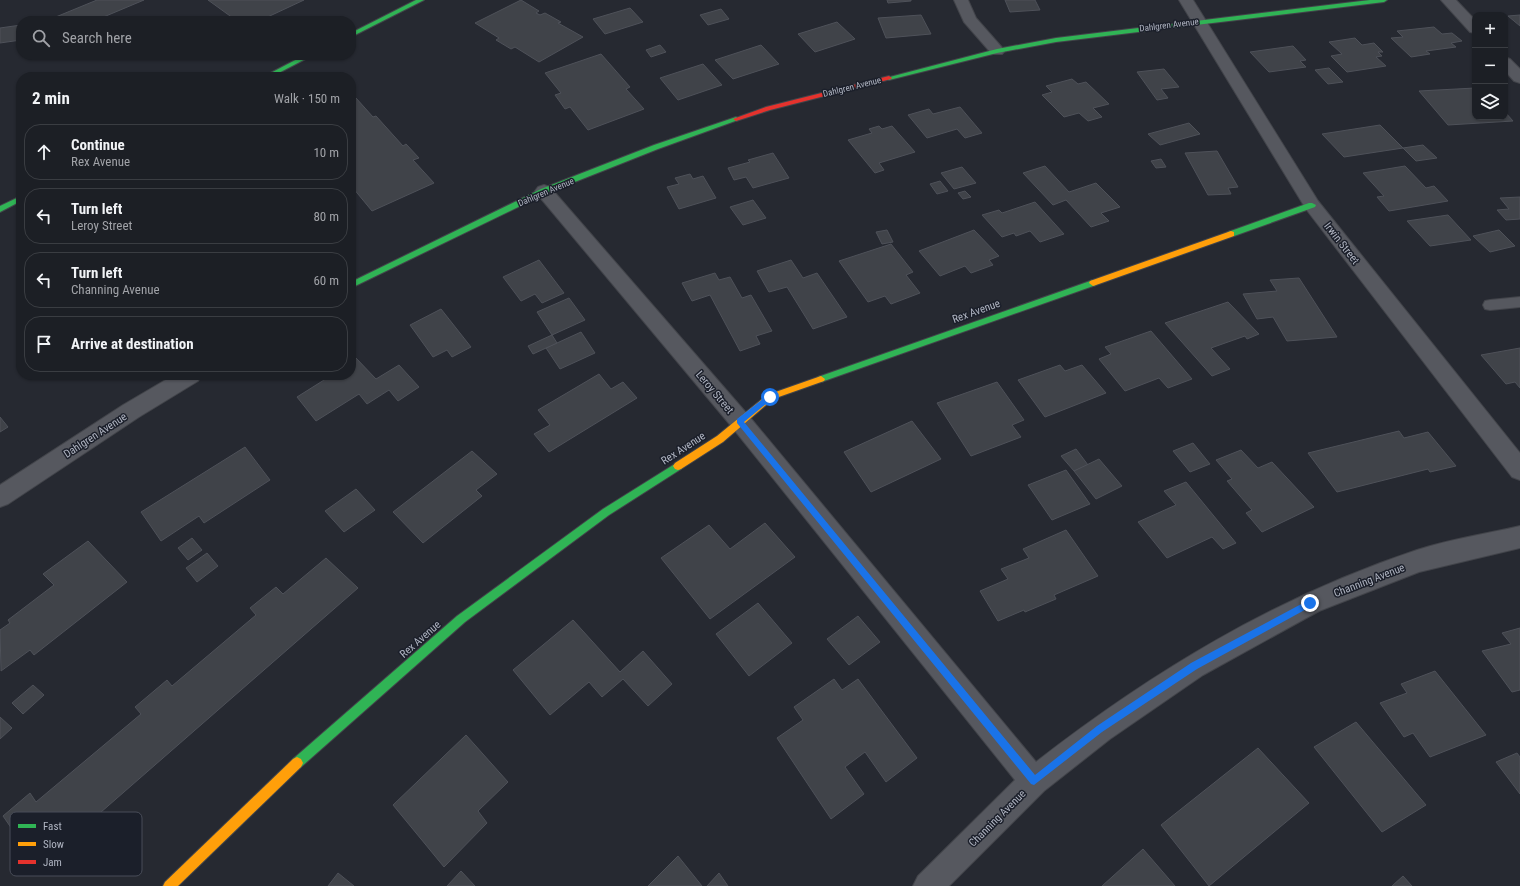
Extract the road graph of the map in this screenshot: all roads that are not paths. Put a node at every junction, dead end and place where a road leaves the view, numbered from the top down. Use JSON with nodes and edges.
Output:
{"nodes":[{"id":1,"x":421,"y":0,"type":"edge"},
{"id":2,"x":961,"y":0,"type":"edge"},
{"id":3,"x":1186,"y":0,"type":"edge"},
{"id":4,"x":1384,"y":0,"type":"edge"},
{"id":5,"x":1448,"y":0,"type":"edge"},
{"id":6,"x":1199,"y":21,"type":"junction"},
{"id":7,"x":1472,"y":26,"type":"edge"},
{"id":8,"x":356,"y":32,"type":"edge"},
{"id":9,"x":997,"y":51,"type":"junction"},
{"id":10,"x":300,"y":60,"type":"edge"},
{"id":11,"x":1508,"y":65,"type":"edge"},
{"id":12,"x":276,"y":72,"type":"edge"},
{"id":13,"x":1520,"y":78,"type":"edge"},
{"id":14,"x":544,"y":191,"type":"junction"},
{"id":15,"x":16,"y":201,"type":"edge"},
{"id":16,"x":1312,"y":205,"type":"junction"},
{"id":17,"x":0,"y":209,"type":"edge"},
{"id":18,"x":356,"y":283,"type":"edge"},
{"id":19,"x":1520,"y":302,"type":"edge"},
{"id":20,"x":1490,"y":305,"type":"dead end"},
{"id":21,"x":183,"y":380,"type":"edge"},
{"id":22,"x":740,"y":421,"type":"junction"},
{"id":23,"x":1520,"y":470,"type":"edge"},
{"id":24,"x":0,"y":497,"type":"edge"},
{"id":25,"x":1520,"y":538,"type":"edge"},
{"id":26,"x":1034,"y":781,"type":"junction"},
{"id":27,"x":168,"y":886,"type":"edge"},
{"id":28,"x":928,"y":886,"type":"edge"}],
"edges":[{"from":1,"to":8,"type":"street"},
{"from":2,"to":9,"type":"street"},
{"from":3,"to":6,"type":"street","name":"Irwin Street"},
{"from":4,"to":6,"type":"street","name":"Dahlgren Avenue"},
{"from":5,"to":7,"type":"street"},
{"from":6,"to":9,"type":"street","name":"Dahlgren Avenue"},
{"from":6,"to":16,"type":"street","name":"Irwin Street"},
{"from":9,"to":14,"type":"street","name":"Dahlgren Avenue"},
{"from":10,"to":12,"type":"street"},
{"from":11,"to":13,"type":"street"},
{"from":14,"to":18,"type":"street","name":"Dahlgren Avenue"},
{"from":14,"to":22,"type":"street","name":"Leroy Street"},
{"from":15,"to":17,"type":"street"},
{"from":16,"to":22,"type":"street","name":"Rex Avenue"},
{"from":16,"to":23,"type":"street","name":"Irwin Street"},
{"from":19,"to":20,"type":"lane"},
{"from":21,"to":24,"type":"street","name":"Dahlgren Avenue"},
{"from":22,"to":26,"type":"street","name":"Leroy Street"},
{"from":22,"to":27,"type":"street","name":"Rex Avenue"},
{"from":25,"to":26,"type":"street","name":"Channing Avenue"},
{"from":26,"to":28,"type":"street","name":"Channing Avenue"}]}
